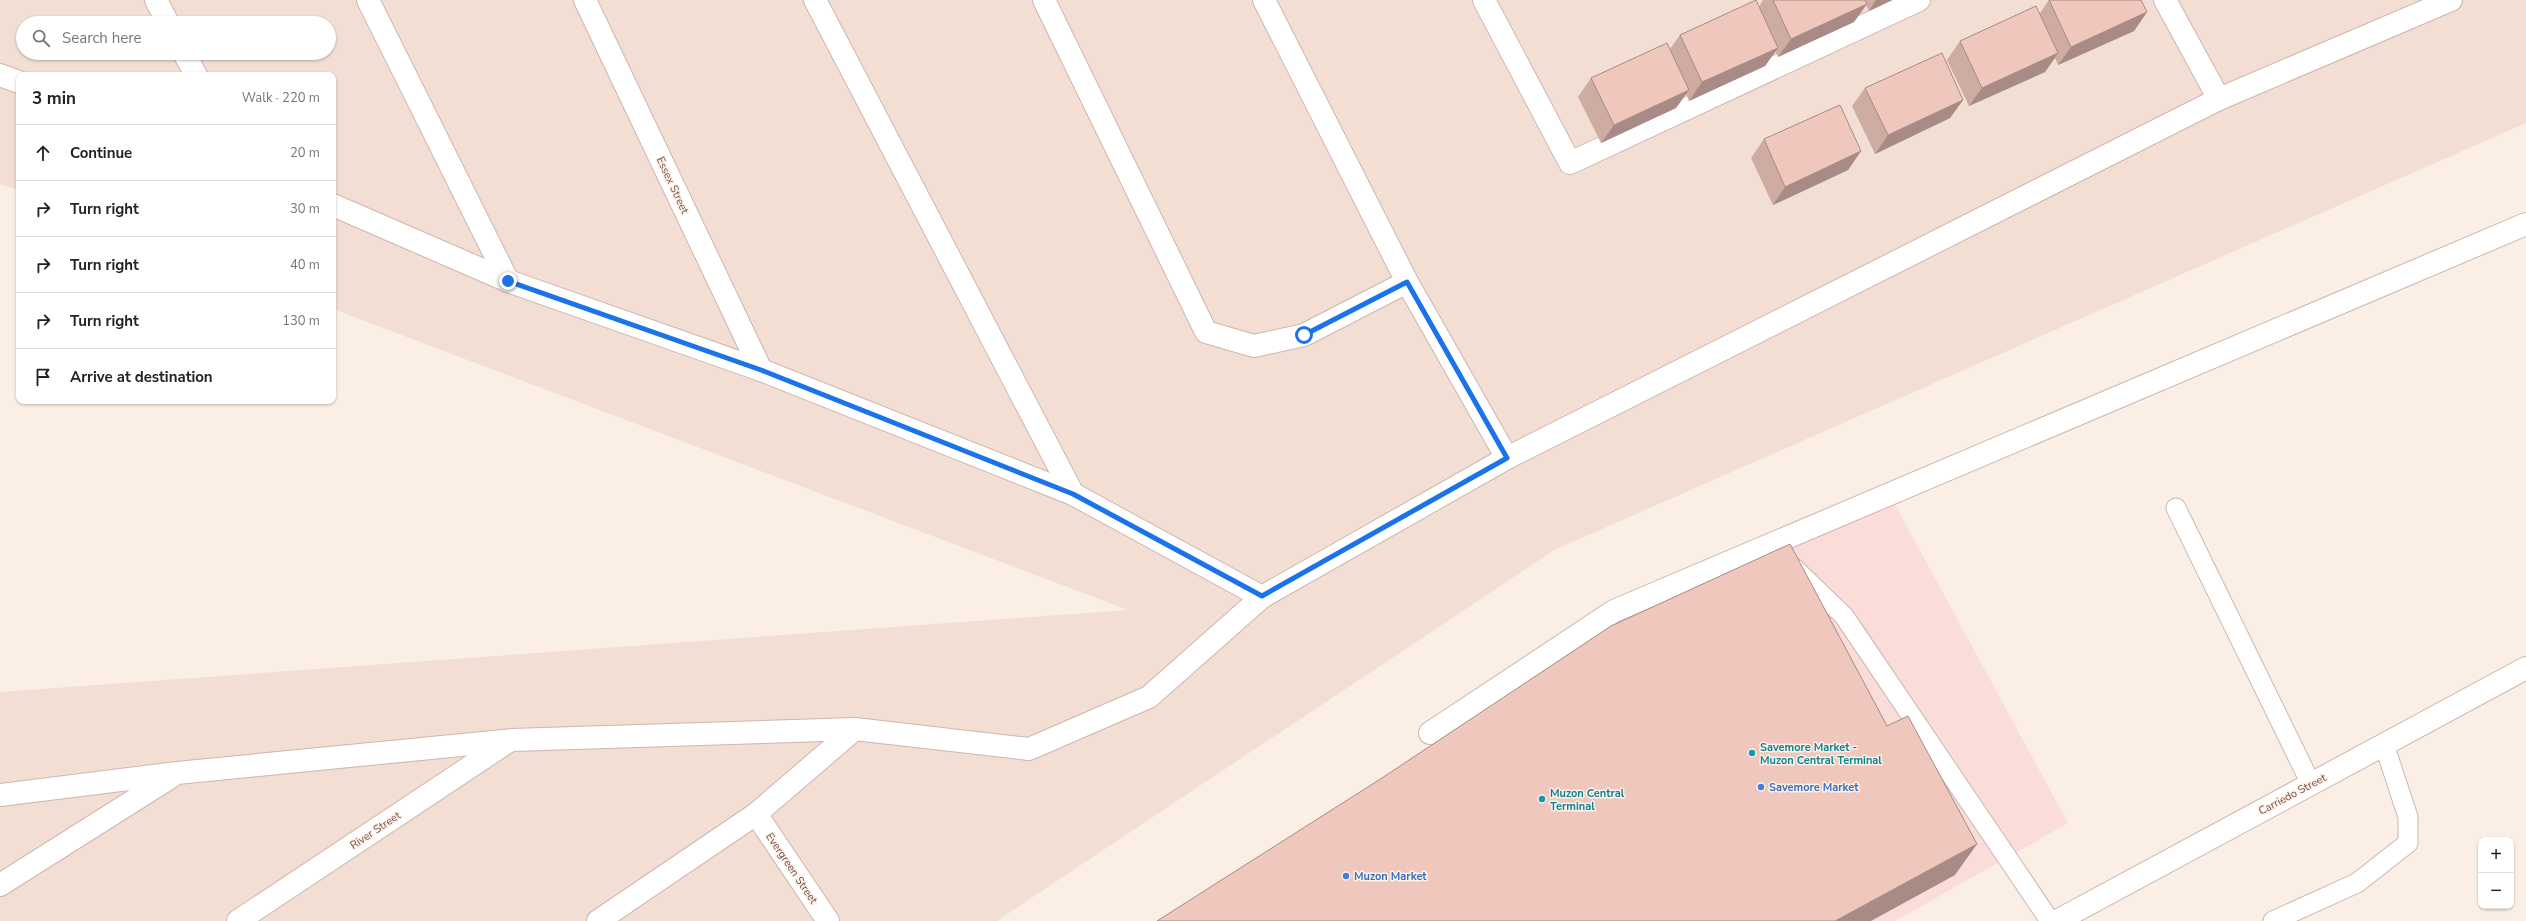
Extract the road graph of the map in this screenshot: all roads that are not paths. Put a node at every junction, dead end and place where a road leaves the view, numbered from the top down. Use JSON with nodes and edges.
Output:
{"nodes":[{"id":1,"x":156,"y":0,"type":"edge"},
{"id":2,"x":368,"y":0,"type":"edge"},
{"id":3,"x":585,"y":0,"type":"edge"},
{"id":4,"x":815,"y":0,"type":"edge"},
{"id":5,"x":1044,"y":0,"type":"edge"},
{"id":6,"x":1264,"y":0,"type":"edge"},
{"id":7,"x":1484,"y":0,"type":"edge"},
{"id":8,"x":1919,"y":0,"type":"edge"},
{"id":9,"x":2165,"y":0,"type":"edge"},
{"id":10,"x":2451,"y":0,"type":"edge"},
{"id":11,"x":164,"y":16,"type":"edge"},
{"id":12,"x":188,"y":60,"type":"edge"},
{"id":13,"x":194,"y":72,"type":"edge"},
{"id":14,"x":0,"y":75,"type":"edge"},
{"id":15,"x":16,"y":81,"type":"edge"},
{"id":16,"x":2219,"y":99,"type":"junction"},
{"id":17,"x":336,"y":206,"type":"edge"},
{"id":18,"x":2526,"y":224,"type":"edge"},
{"id":19,"x":508,"y":281,"type":"junction"},
{"id":20,"x":1407,"y":282,"type":"junction"},
{"id":21,"x":761,"y":370,"type":"junction"},
{"id":22,"x":1507,"y":458,"type":"junction"},
{"id":23,"x":1073,"y":494,"type":"junction"},
{"id":24,"x":2176,"y":508,"type":"dead end"},
{"id":25,"x":1779,"y":571,"type":"edge"},
{"id":26,"x":1262,"y":596,"type":"junction"},
{"id":27,"x":2526,"y":668,"type":"edge"},
{"id":28,"x":1476,"y":724,"type":"edge"},
{"id":29,"x":855,"y":729,"type":"junction"},
{"id":30,"x":512,"y":740,"type":"junction"},
{"id":31,"x":1430,"y":742,"type":"joint"},
{"id":32,"x":2384,"y":744,"type":"junction"},
{"id":33,"x":177,"y":773,"type":"junction"},
{"id":34,"x":2311,"y":784,"type":"junction"},
{"id":35,"x":0,"y":795,"type":"edge"},
{"id":36,"x":756,"y":814,"type":"junction"},
{"id":37,"x":0,"y":885,"type":"edge"},
{"id":38,"x":238,"y":921,"type":"edge"},
{"id":39,"x":598,"y":921,"type":"edge"},
{"id":40,"x":828,"y":921,"type":"edge"},
{"id":41,"x":2050,"y":921,"type":"edge"},
{"id":42,"x":2058,"y":921,"type":"edge"},
{"id":43,"x":2272,"y":921,"type":"edge"}],
"edges":[{"from":1,"to":11,"type":"street"},
{"from":2,"to":19,"type":"street"},
{"from":3,"to":21,"type":"street","name":"Essex Street"},
{"from":4,"to":23,"type":"street"},
{"from":5,"to":20,"type":"street"},
{"from":6,"to":20,"type":"street"},
{"from":7,"to":8,"type":"street"},
{"from":9,"to":16,"type":"street"},
{"from":10,"to":16,"type":"street"},
{"from":12,"to":13,"type":"street"},
{"from":14,"to":15,"type":"street"},
{"from":16,"to":22,"type":"street"},
{"from":17,"to":19,"type":"street"},
{"from":18,"to":31,"type":"street"},
{"from":19,"to":21,"type":"street"},
{"from":20,"to":22,"type":"street"},
{"from":21,"to":23,"type":"street"},
{"from":22,"to":26,"type":"street"},
{"from":23,"to":26,"type":"street"},
{"from":24,"to":34,"type":"lane"},
{"from":25,"to":41,"type":"lane"},
{"from":26,"to":29,"type":"street"},
{"from":27,"to":32,"type":"street","name":"Carriedo Street"},
{"from":28,"to":31,"type":"lane"},
{"from":29,"to":30,"type":"street"},
{"from":29,"to":36,"type":"street"},
{"from":30,"to":33,"type":"street"},
{"from":30,"to":38,"type":"street","name":"River Street"},
{"from":32,"to":34,"type":"street","name":"Carriedo Street"},
{"from":32,"to":43,"type":"lane"},
{"from":33,"to":35,"type":"street"},
{"from":33,"to":37,"type":"street"},
{"from":34,"to":42,"type":"street","name":"Carriedo Street"},
{"from":36,"to":39,"type":"street"},
{"from":36,"to":40,"type":"street","name":"Evergreen Street"}]}
